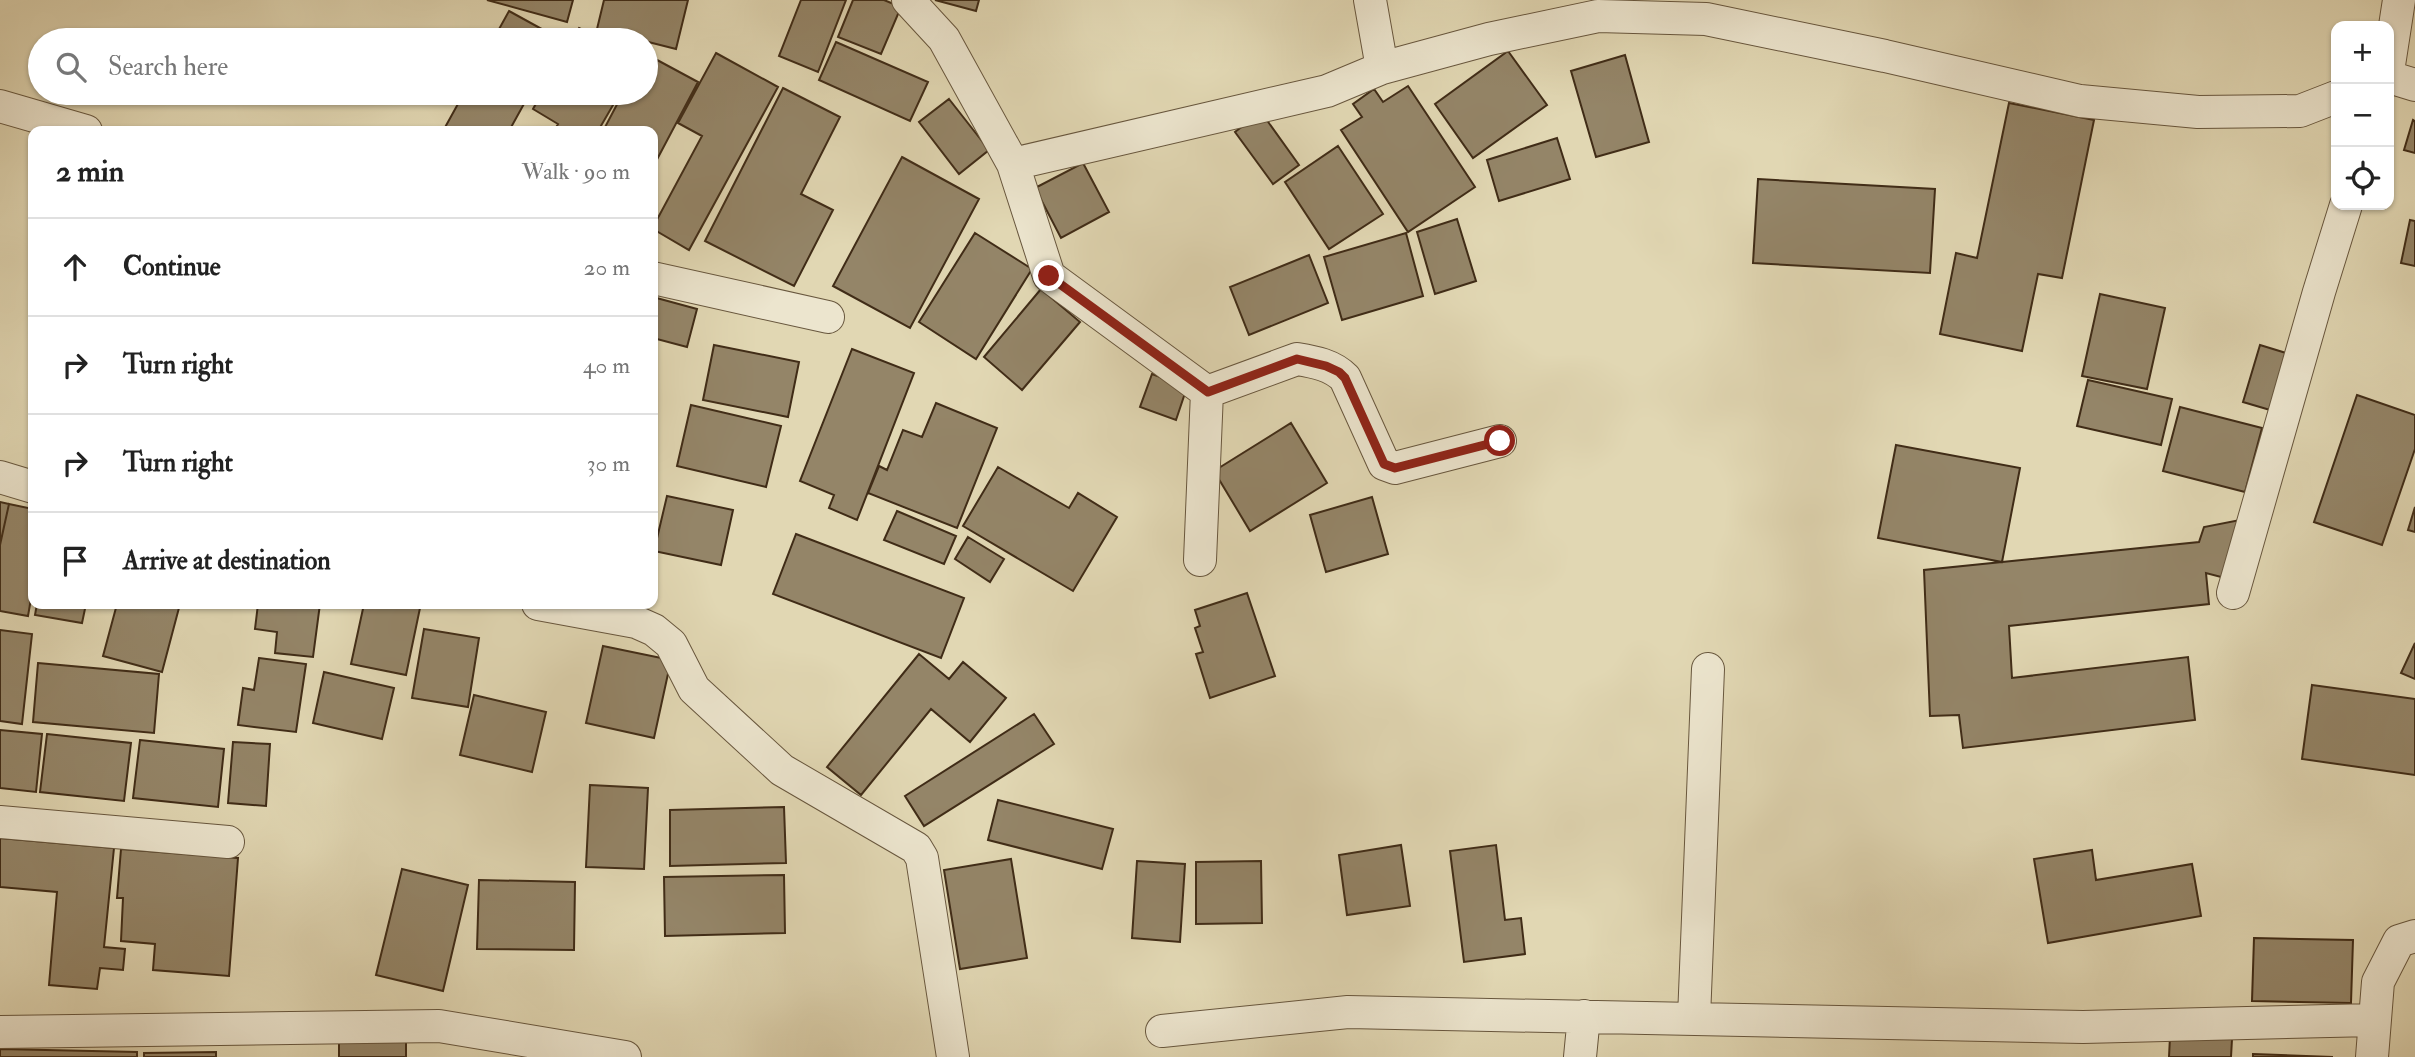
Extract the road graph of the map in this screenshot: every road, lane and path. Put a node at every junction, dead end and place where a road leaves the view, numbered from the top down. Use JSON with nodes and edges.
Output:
{"nodes":[{"id":1,"x":908,"y":0,"type":"edge"},
{"id":2,"x":1370,"y":0,"type":"edge"},
{"id":3,"x":2399,"y":0,"type":"edge"},
{"id":4,"x":2394,"y":32,"type":"edge"},
{"id":5,"x":1382,"y":68,"type":"junction"},
{"id":6,"x":2394,"y":79,"type":"edge"},
{"id":7,"x":2415,"y":85,"type":"edge"},
{"id":8,"x":2331,"y":99,"type":"edge"},
{"id":9,"x":0,"y":106,"type":"edge"},
{"id":10,"x":69,"y":126,"type":"edge"},
{"id":11,"x":1013,"y":164,"type":"junction"},
{"id":12,"x":2344,"y":210,"type":"edge"},
{"id":13,"x":658,"y":279,"type":"edge"},
{"id":14,"x":828,"y":317,"type":"dead end"},
{"id":15,"x":1208,"y":392,"type":"junction"},
{"id":16,"x":1500,"y":441,"type":"dead end"},
{"id":17,"x":0,"y":477,"type":"edge"},
{"id":18,"x":28,"y":485,"type":"edge"},
{"id":19,"x":1200,"y":560,"type":"dead end"},
{"id":20,"x":2233,"y":593,"type":"dead end"},
{"id":21,"x":565,"y":609,"type":"edge"},
{"id":22,"x":1708,"y":669,"type":"dead end"},
{"id":23,"x":0,"y":822,"type":"edge"},
{"id":24,"x":228,"y":842,"type":"dead end"},
{"id":25,"x":2415,"y":936,"type":"edge"},
{"id":26,"x":1584,"y":1016,"type":"junction"},
{"id":27,"x":1694,"y":1018,"type":"junction"},
{"id":28,"x":2374,"y":1020,"type":"junction"},
{"id":29,"x":1162,"y":1031,"type":"dead end"},
{"id":30,"x":0,"y":1032,"type":"edge"},
{"id":31,"x":625,"y":1057,"type":"edge"},
{"id":32,"x":953,"y":1057,"type":"edge"},
{"id":33,"x":1580,"y":1057,"type":"edge"},
{"id":34,"x":2372,"y":1057,"type":"edge"}],
"edges":[{"from":1,"to":11,"type":"street"},
{"from":2,"to":5,"type":"street"},
{"from":3,"to":4,"type":"street"},
{"from":5,"to":8,"type":"street"},
{"from":5,"to":11,"type":"street"},
{"from":6,"to":7,"type":"street"},
{"from":9,"to":10,"type":"street"},
{"from":11,"to":15,"type":"street"},
{"from":12,"to":20,"type":"street"},
{"from":13,"to":14,"type":"street"},
{"from":15,"to":16,"type":"street"},
{"from":15,"to":19,"type":"street"},
{"from":17,"to":18,"type":"street"},
{"from":21,"to":32,"type":"street"},
{"from":22,"to":27,"type":"street"},
{"from":23,"to":24,"type":"street"},
{"from":25,"to":28,"type":"street"},
{"from":26,"to":27,"type":"street"},
{"from":26,"to":29,"type":"street"},
{"from":26,"to":33,"type":"street"},
{"from":27,"to":28,"type":"street"},
{"from":28,"to":34,"type":"street"},
{"from":30,"to":31,"type":"street"}]}
